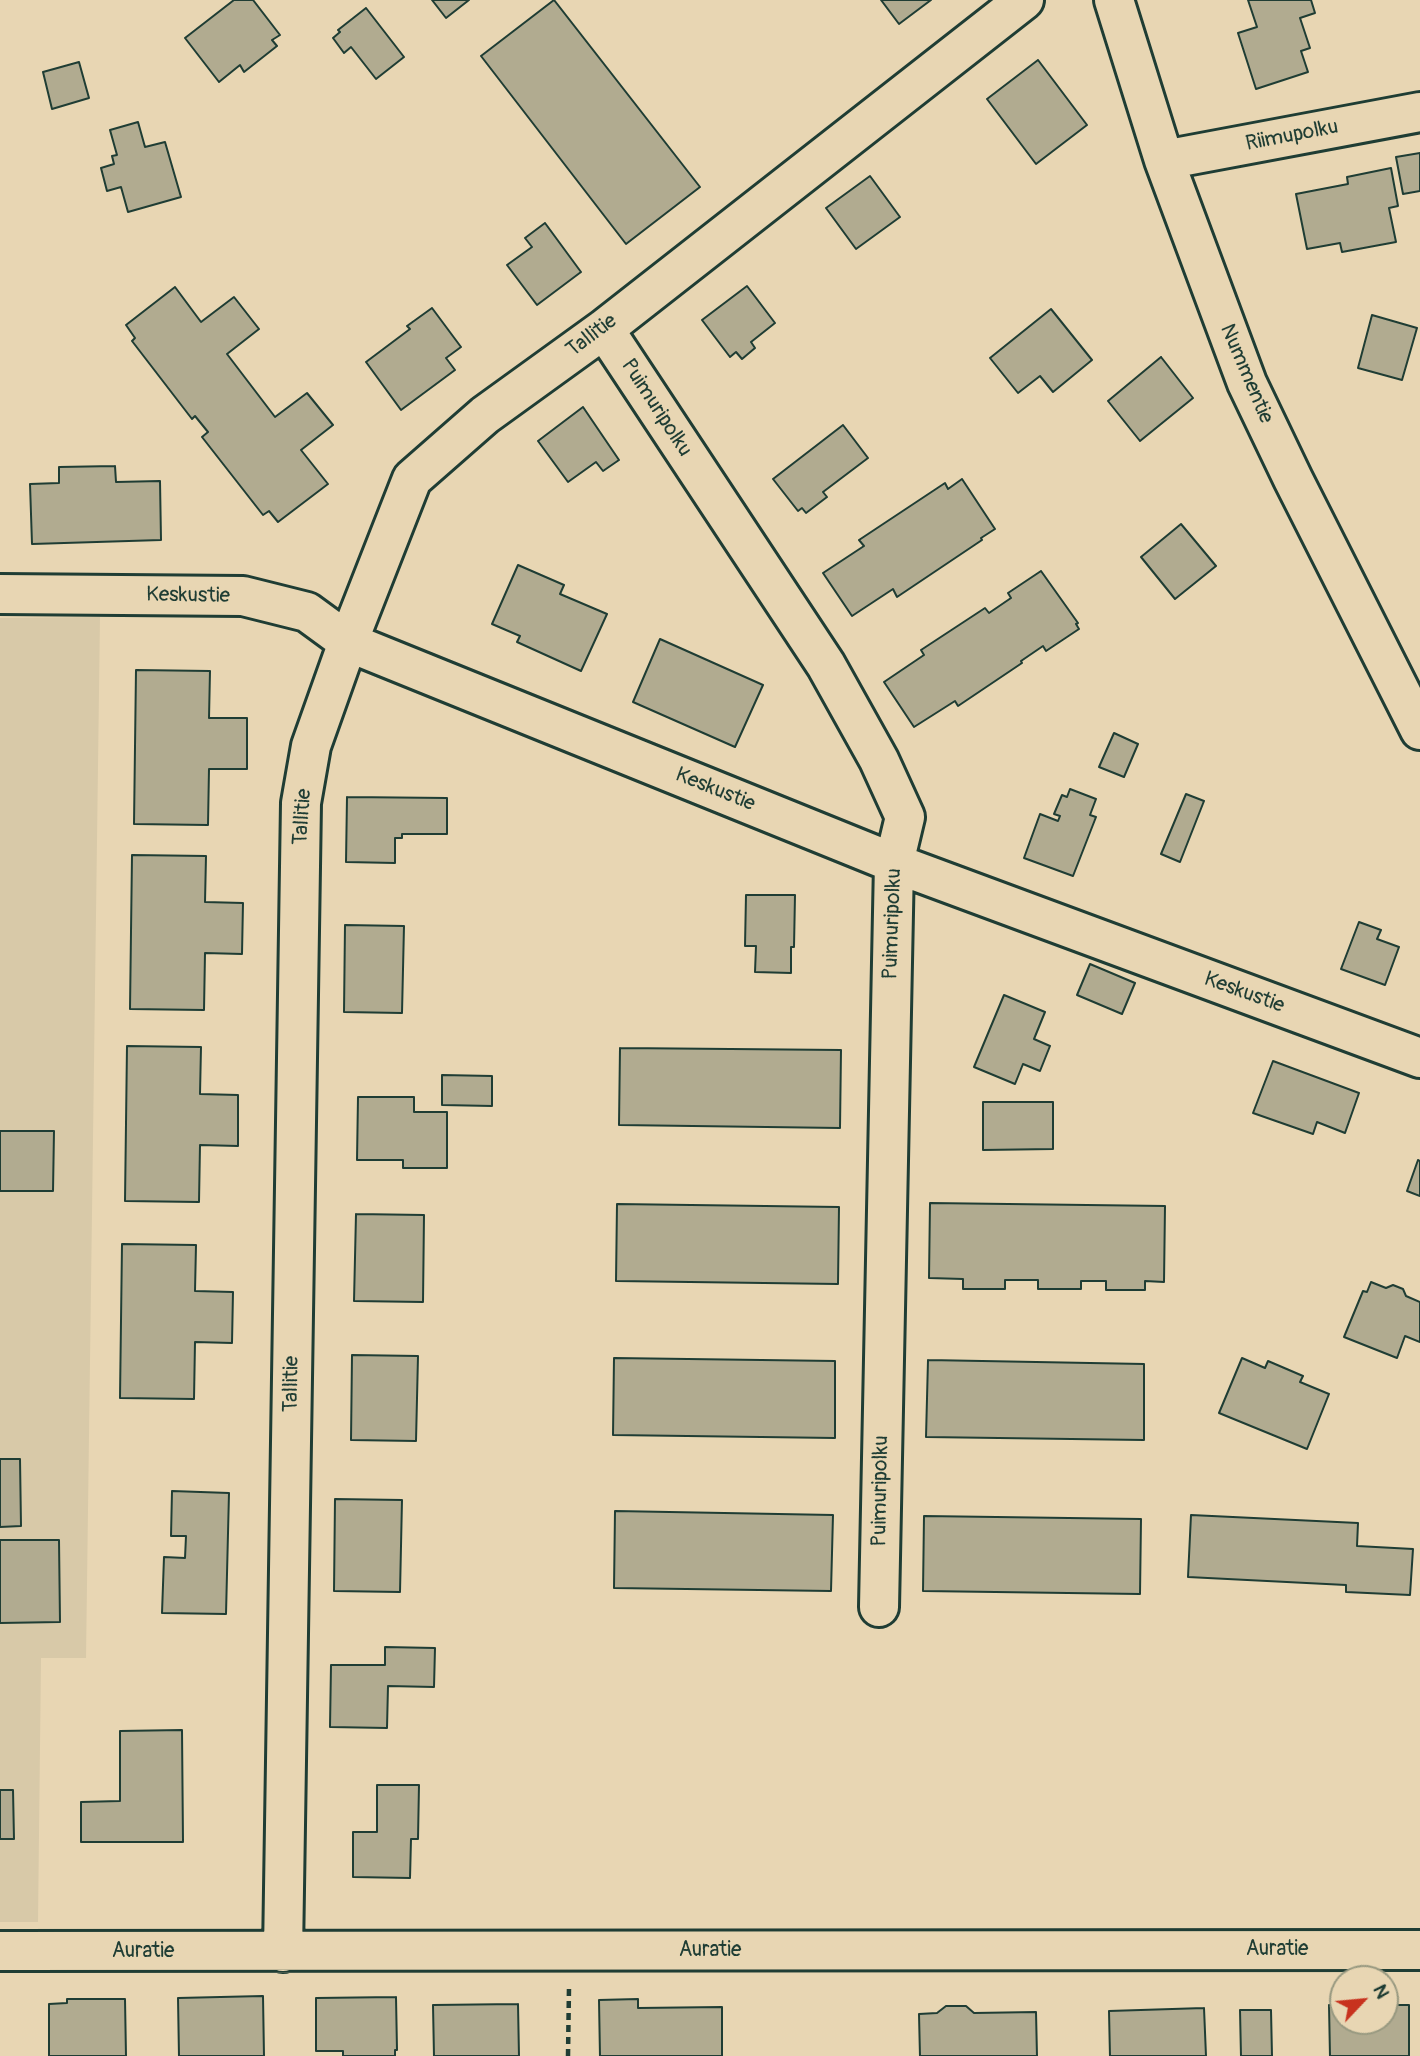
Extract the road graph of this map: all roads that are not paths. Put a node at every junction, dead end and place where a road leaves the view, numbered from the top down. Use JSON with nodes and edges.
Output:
{"nodes":[{"id":1,"x":1024,"y":0,"type":"edge"},
{"id":2,"x":1114,"y":0,"type":"edge"},
{"id":3,"x":1420,"y":112,"type":"edge"},
{"id":4,"x":1164,"y":160,"type":"junction"},
{"id":5,"x":604,"y":329,"type":"junction"},
{"id":6,"x":0,"y":594,"type":"edge"},
{"id":7,"x":348,"y":642,"type":"junction"},
{"id":8,"x":1420,"y":730,"type":"edge"},
{"id":9,"x":894,"y":863,"type":"junction"},
{"id":10,"x":1420,"y":1058,"type":"edge"},
{"id":11,"x":879,"y":1607,"type":"dead end"},
{"id":12,"x":1420,"y":1950,"type":"edge"},
{"id":13,"x":0,"y":1951,"type":"edge"},
{"id":14,"x":283,"y":1952,"type":"junction"}],
"edges":[{"from":1,"to":5,"type":"street","name":"Tallitie"},
{"from":2,"to":4,"type":"street","name":"Nummentie"},
{"from":3,"to":4,"type":"street","name":"Riimupolku"},
{"from":4,"to":8,"type":"street","name":"Nummentie"},
{"from":5,"to":7,"type":"street","name":"Tallitie"},
{"from":5,"to":9,"type":"street","name":"Puimuripolku"},
{"from":6,"to":7,"type":"street","name":"Keskustie"},
{"from":7,"to":9,"type":"street","name":"Keskustie"},
{"from":7,"to":14,"type":"street","name":"Tallitie"},
{"from":9,"to":10,"type":"street","name":"Keskustie"},
{"from":9,"to":11,"type":"street","name":"Puimuripolku"},
{"from":12,"to":14,"type":"street","name":"Auratie"},
{"from":13,"to":14,"type":"street","name":"Auratie"}]}
